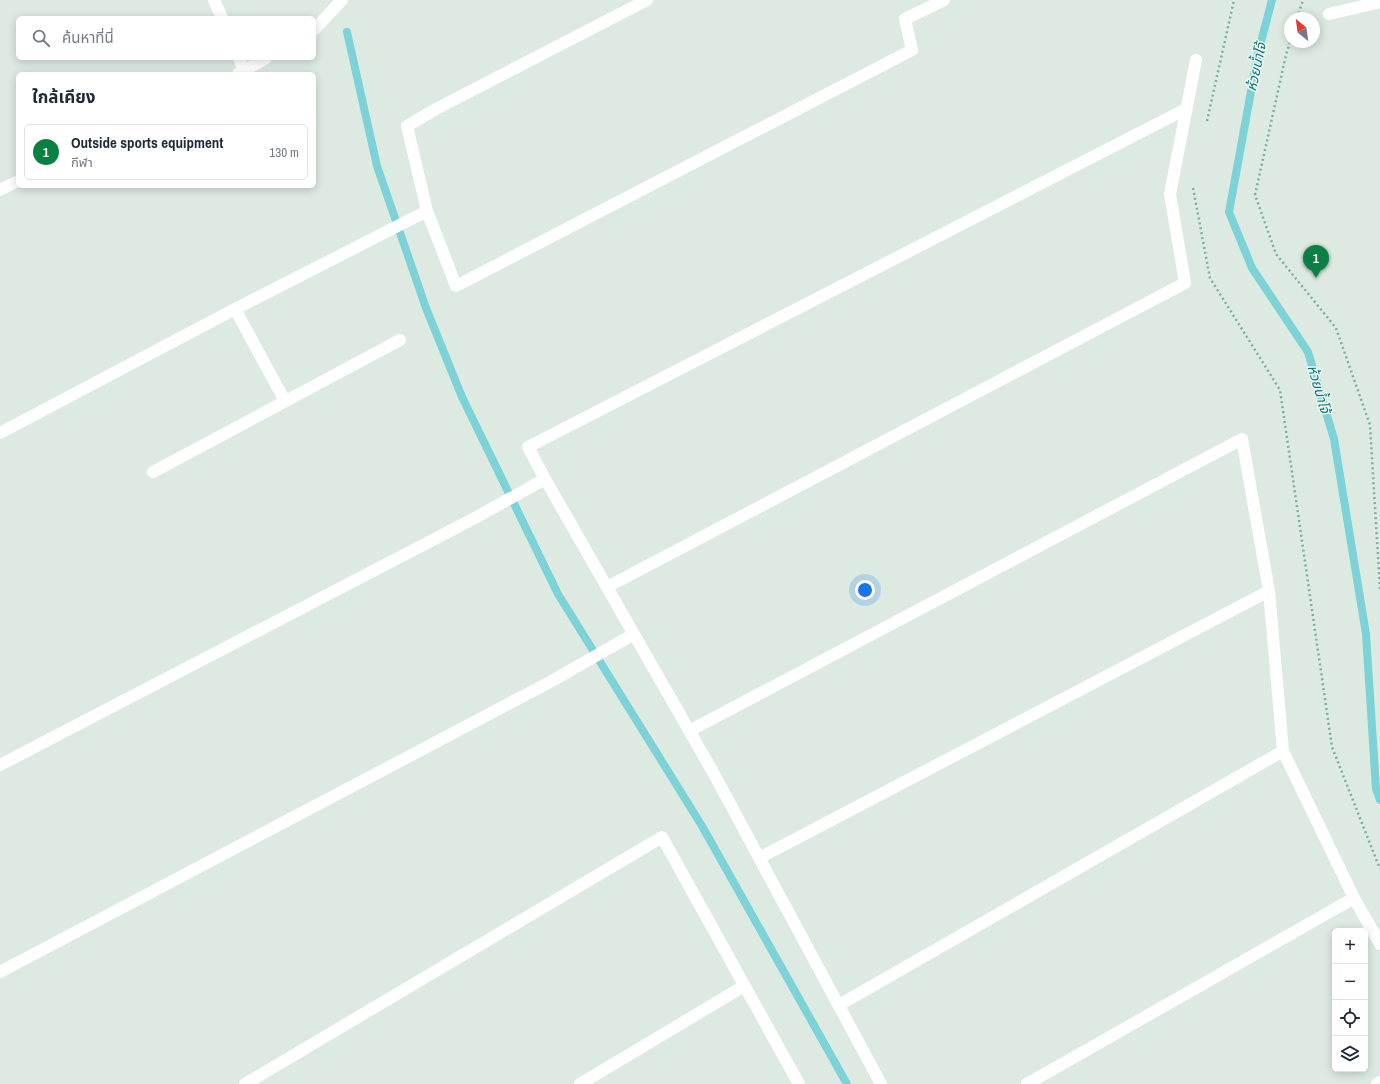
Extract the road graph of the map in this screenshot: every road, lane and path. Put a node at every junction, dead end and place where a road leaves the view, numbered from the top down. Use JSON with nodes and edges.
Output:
{"nodes":[{"id":1,"x":214,"y":0,"type":"edge"},
{"id":2,"x":342,"y":0,"type":"edge"},
{"id":3,"x":647,"y":0,"type":"edge"},
{"id":4,"x":944,"y":0,"type":"edge"},
{"id":5,"x":1234,"y":0,"type":"edge"},
{"id":6,"x":1303,"y":0,"type":"edge"},
{"id":7,"x":1380,"y":2,"type":"edge"},
{"id":8,"x":1299,"y":12,"type":"edge"},
{"id":9,"x":1329,"y":14,"type":"dead end"},
{"id":10,"x":221,"y":16,"type":"edge"},
{"id":11,"x":316,"y":28,"type":"edge"},
{"id":12,"x":1288,"y":48,"type":"edge"},
{"id":13,"x":239,"y":60,"type":"edge"},
{"id":14,"x":262,"y":60,"type":"edge"},
{"id":15,"x":1196,"y":60,"type":"dead end"},
{"id":16,"x":241,"y":72,"type":"edge"},
{"id":17,"x":1186,"y":109,"type":"junction"},
{"id":18,"x":1206,"y":124,"type":"dead end"},
{"id":19,"x":16,"y":182,"type":"edge"},
{"id":20,"x":1193,"y":186,"type":"dead end"},
{"id":21,"x":0,"y":190,"type":"edge"},
{"id":22,"x":427,"y":210,"type":"junction"},
{"id":23,"x":235,"y":310,"type":"junction"},
{"id":24,"x":400,"y":340,"type":"dead end"},
{"id":25,"x":285,"y":401,"type":"junction"},
{"id":26,"x":0,"y":433,"type":"edge"},
{"id":27,"x":153,"y":472,"type":"dead end"},
{"id":28,"x":545,"y":479,"type":"junction"},
{"id":29,"x":607,"y":587,"type":"junction"},
{"id":30,"x":1380,"y":589,"type":"edge"},
{"id":31,"x":1269,"y":591,"type":"junction"},
{"id":32,"x":634,"y":634,"type":"junction"},
{"id":33,"x":690,"y":731,"type":"junction"},
{"id":34,"x":1283,"y":751,"type":"junction"},
{"id":35,"x":0,"y":765,"type":"edge"},
{"id":36,"x":760,"y":858,"type":"junction"},
{"id":37,"x":1380,"y":869,"type":"edge"},
{"id":38,"x":1354,"y":898,"type":"junction"},
{"id":39,"x":1380,"y":944,"type":"edge"},
{"id":40,"x":0,"y":972,"type":"edge"},
{"id":41,"x":744,"y":986,"type":"junction"},
{"id":42,"x":839,"y":1005,"type":"junction"},
{"id":43,"x":1380,"y":1082,"type":"edge"},
{"id":44,"x":245,"y":1084,"type":"edge"},
{"id":45,"x":580,"y":1084,"type":"edge"},
{"id":46,"x":799,"y":1084,"type":"edge"},
{"id":47,"x":882,"y":1084,"type":"edge"},
{"id":48,"x":1027,"y":1084,"type":"edge"},
{"id":49,"x":1377,"y":1084,"type":"edge"}],
"edges":[{"from":1,"to":10,"type":"street"},
{"from":2,"to":11,"type":"street"},
{"from":3,"to":22,"type":"street"},
{"from":4,"to":22,"type":"street"},
{"from":5,"to":18,"type":"path"},
{"from":6,"to":8,"type":"path"},
{"from":7,"to":9,"type":"street"},
{"from":12,"to":30,"type":"path"},
{"from":13,"to":16,"type":"street"},
{"from":14,"to":16,"type":"street"},
{"from":15,"to":17,"type":"street"},
{"from":17,"to":28,"type":"street"},
{"from":17,"to":29,"type":"street"},
{"from":19,"to":21,"type":"street"},
{"from":20,"to":37,"type":"path"},
{"from":22,"to":23,"type":"street"},
{"from":23,"to":25,"type":"street"},
{"from":23,"to":26,"type":"street"},
{"from":24,"to":25,"type":"street"},
{"from":25,"to":27,"type":"street"},
{"from":28,"to":29,"type":"street"},
{"from":28,"to":35,"type":"street"},
{"from":29,"to":32,"type":"street"},
{"from":31,"to":33,"type":"street"},
{"from":31,"to":34,"type":"street"},
{"from":31,"to":36,"type":"street"},
{"from":32,"to":33,"type":"street"},
{"from":32,"to":40,"type":"street"},
{"from":33,"to":36,"type":"street"},
{"from":34,"to":38,"type":"street"},
{"from":34,"to":42,"type":"street"},
{"from":36,"to":42,"type":"street"},
{"from":38,"to":39,"type":"street"},
{"from":38,"to":48,"type":"street"},
{"from":41,"to":44,"type":"street"},
{"from":41,"to":45,"type":"street"},
{"from":41,"to":46,"type":"street"},
{"from":42,"to":47,"type":"street"},
{"from":43,"to":49,"type":"street"}]}
